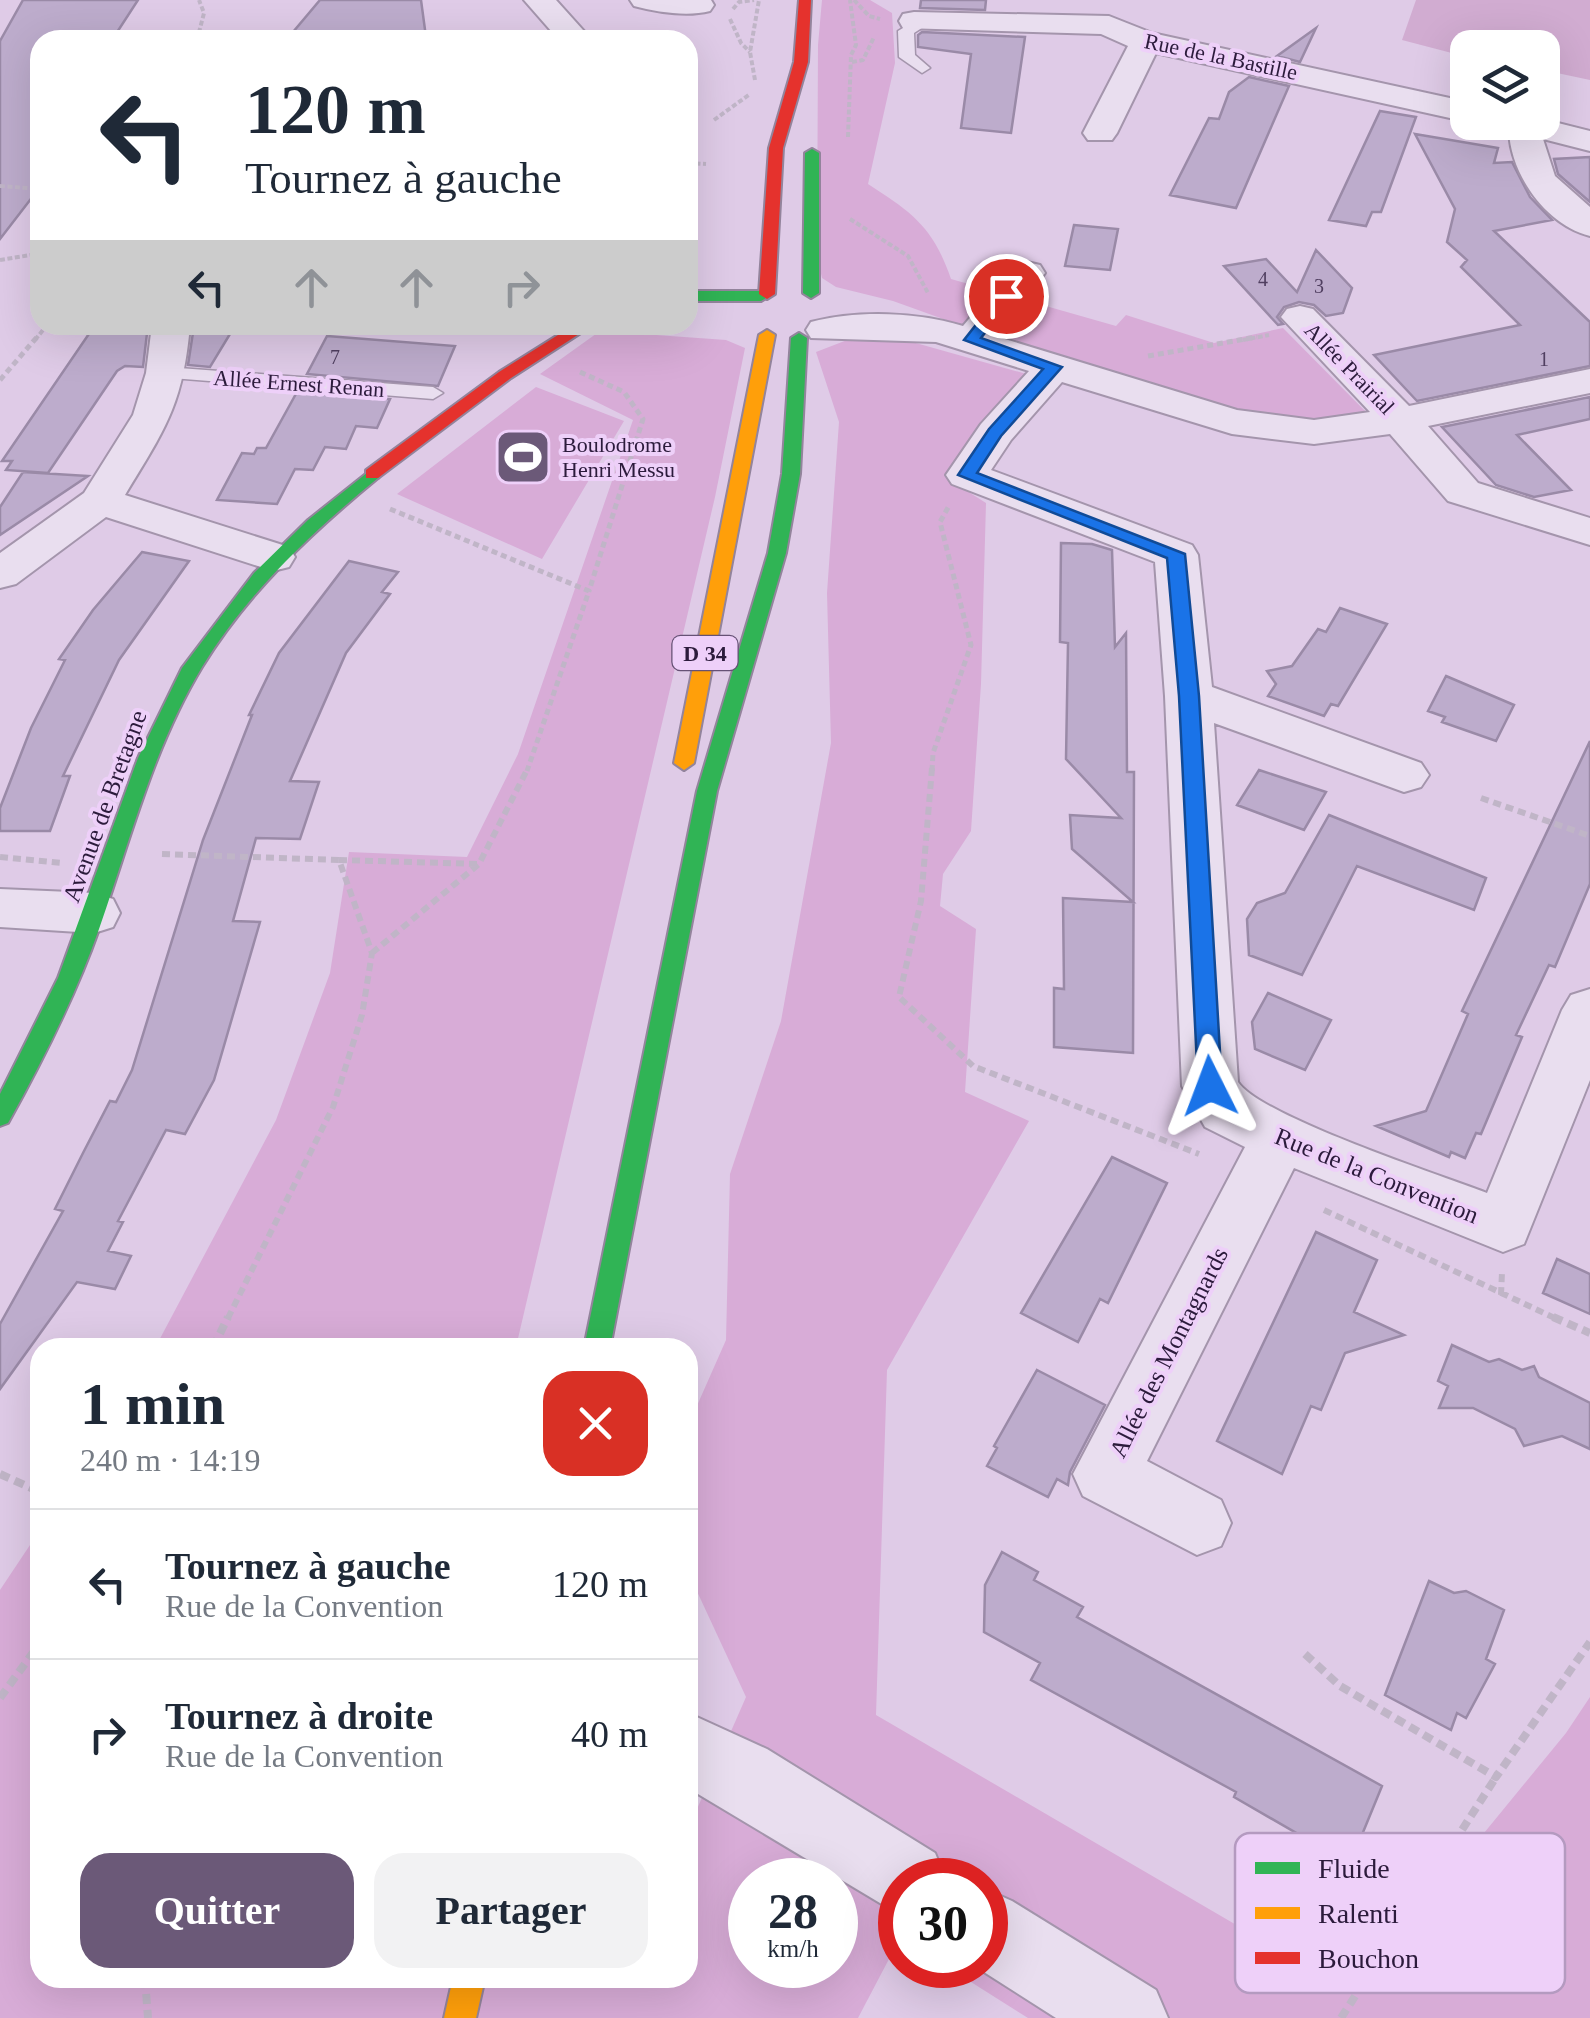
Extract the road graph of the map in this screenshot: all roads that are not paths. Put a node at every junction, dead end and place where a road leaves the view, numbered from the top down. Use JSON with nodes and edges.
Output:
{"nodes":[{"id":1,"x":539,"y":0,"type":"edge"},
{"id":2,"x":644,"y":0,"type":"edge"},
{"id":3,"x":804,"y":0,"type":"edge"},
{"id":4,"x":1133,"y":0,"type":"edge"},
{"id":5,"x":714,"y":9,"type":"road end"},
{"id":6,"x":908,"y":21,"type":"joint"},
{"id":7,"x":1110,"y":25,"type":"junction"},
{"id":8,"x":567,"y":30,"type":"edge"},
{"id":9,"x":1146,"y":40,"type":"junction"},
{"id":10,"x":801,"y":62,"type":"junction"},
{"id":11,"x":922,"y":68,"type":"dead end"},
{"id":12,"x":1450,"y":108,"type":"edge"},
{"id":13,"x":1100,"y":133,"type":"dead end"},
{"id":14,"x":1560,"y":134,"type":"edge"},
{"id":15,"x":1523,"y":140,"type":"edge"},
{"id":16,"x":1590,"y":141,"type":"edge"},
{"id":17,"x":1590,"y":225,"type":"edge"},
{"id":18,"x":1027,"y":273,"type":"dead end"},
{"id":19,"x":764,"y":295,"type":"junction"},
{"id":20,"x":698,"y":296,"type":"edge"},
{"id":21,"x":815,"y":315,"type":"junction"},
{"id":22,"x":1304,"y":322,"type":"road end"},
{"id":23,"x":965,"y":330,"type":"junction"},
{"id":24,"x":170,"y":335,"type":"edge"},
{"id":25,"x":567,"y":335,"type":"edge"},
{"id":26,"x":767,"y":335,"type":"junction"},
{"id":27,"x":1054,"y":367,"type":"junction"},
{"id":28,"x":166,"y":373,"type":"junction"},
{"id":29,"x":1590,"y":381,"type":"edge"},
{"id":30,"x":433,"y":394,"type":"dead end"},
{"id":31,"x":1400,"y":420,"type":"junction"},
{"id":32,"x":100,"y":500,"type":"junction"},
{"id":33,"x":1590,"y":532,"type":"edge"},
{"id":34,"x":273,"y":557,"type":"junction"},
{"id":35,"x":0,"y":574,"type":"edge"},
{"id":36,"x":1189,"y":696,"type":"junction"},
{"id":37,"x":1404,"y":775,"type":"dead end"},
{"id":38,"x":678,"y":792,"type":"dead end"},
{"id":39,"x":106,"y":878,"type":"junction"},
{"id":40,"x":0,"y":908,"type":"edge"},
{"id":41,"x":654,"y":927,"type":"dead end"},
{"id":42,"x":672,"y":970,"type":"junction"},
{"id":43,"x":1590,"y":1010,"type":"edge"},
{"id":44,"x":16,"y":1061,"type":"edge"},
{"id":45,"x":0,"y":1116,"type":"edge"},
{"id":46,"x":1269,"y":1157,"type":"junction"},
{"id":47,"x":599,"y":1338,"type":"edge"},
{"id":48,"x":1198,"y":1523,"type":"dead end"},
{"id":49,"x":698,"y":1755,"type":"edge"},
{"id":50,"x":878,"y":1861,"type":"edge"},
{"id":51,"x":1008,"y":1942,"type":"edge"},
{"id":52,"x":467,"y":1988,"type":"edge"},
{"id":53,"x":460,"y":2018,"type":"edge"},
{"id":54,"x":1128,"y":2018,"type":"edge"}],
"edges":[{"from":1,"to":8,"type":"street"},
{"from":2,"to":5,"type":"street"},
{"from":3,"to":10,"type":"main road","number":"D 34"},
{"from":4,"to":7,"type":"street"},
{"from":6,"to":7,"type":"street","name":"Rue de la Bastille"},
{"from":6,"to":11,"type":"lane"},
{"from":7,"to":9,"type":"street","name":"Rue de la Bastille"},
{"from":9,"to":12,"type":"street","name":"Rue de la Bastille"},
{"from":9,"to":13,"type":"street"},
{"from":10,"to":19,"type":"main road","number":"D 34"},
{"from":10,"to":21,"type":"main road","number":"D 34"},
{"from":14,"to":16,"type":"street"},
{"from":15,"to":17,"type":"street"},
{"from":18,"to":23,"type":"street"},
{"from":19,"to":20,"type":"main road"},
{"from":19,"to":21,"type":"main road"},
{"from":19,"to":26,"type":"main road"},
{"from":21,"to":23,"type":"street"},
{"from":21,"to":26,"type":"main road"},
{"from":21,"to":42,"type":"main road","number":"D 34"},
{"from":22,"to":31,"type":"street","name":"Allée Prairial"},
{"from":23,"to":27,"type":"street"},
{"from":24,"to":28,"type":"street"},
{"from":25,"to":34,"type":"main road","name":"Avenue de Bretagne"},
{"from":26,"to":38,"type":"main road","number":"D 34"},
{"from":27,"to":31,"type":"street"},
{"from":27,"to":36,"type":"street","name":"Rue de la Convention"},
{"from":28,"to":30,"type":"lane","name":"Allée Ernest Renan"},
{"from":28,"to":32,"type":"street"},
{"from":29,"to":31,"type":"street"},
{"from":31,"to":33,"type":"street","name":"Allée Prairial"},
{"from":32,"to":34,"type":"street"},
{"from":32,"to":35,"type":"street"},
{"from":34,"to":39,"type":"main road","name":"Avenue de Bretagne"},
{"from":36,"to":37,"type":"street"},
{"from":36,"to":46,"type":"street","name":"Rue de la Convention"},
{"from":39,"to":40,"type":"street"},
{"from":39,"to":44,"type":"main road","name":"Avenue de Bretagne"},
{"from":41,"to":42,"type":"main road"},
{"from":42,"to":47,"type":"main road","number":"D 34"},
{"from":43,"to":46,"type":"street","name":"Rue de la Convention"},
{"from":44,"to":45,"type":"main road","name":"Avenue de Bretagne"},
{"from":46,"to":48,"type":"street","name":"Allée des Montagnards"},
{"from":49,"to":50,"type":"street"},
{"from":51,"to":54,"type":"street"},
{"from":52,"to":53,"type":"main road"}]}
